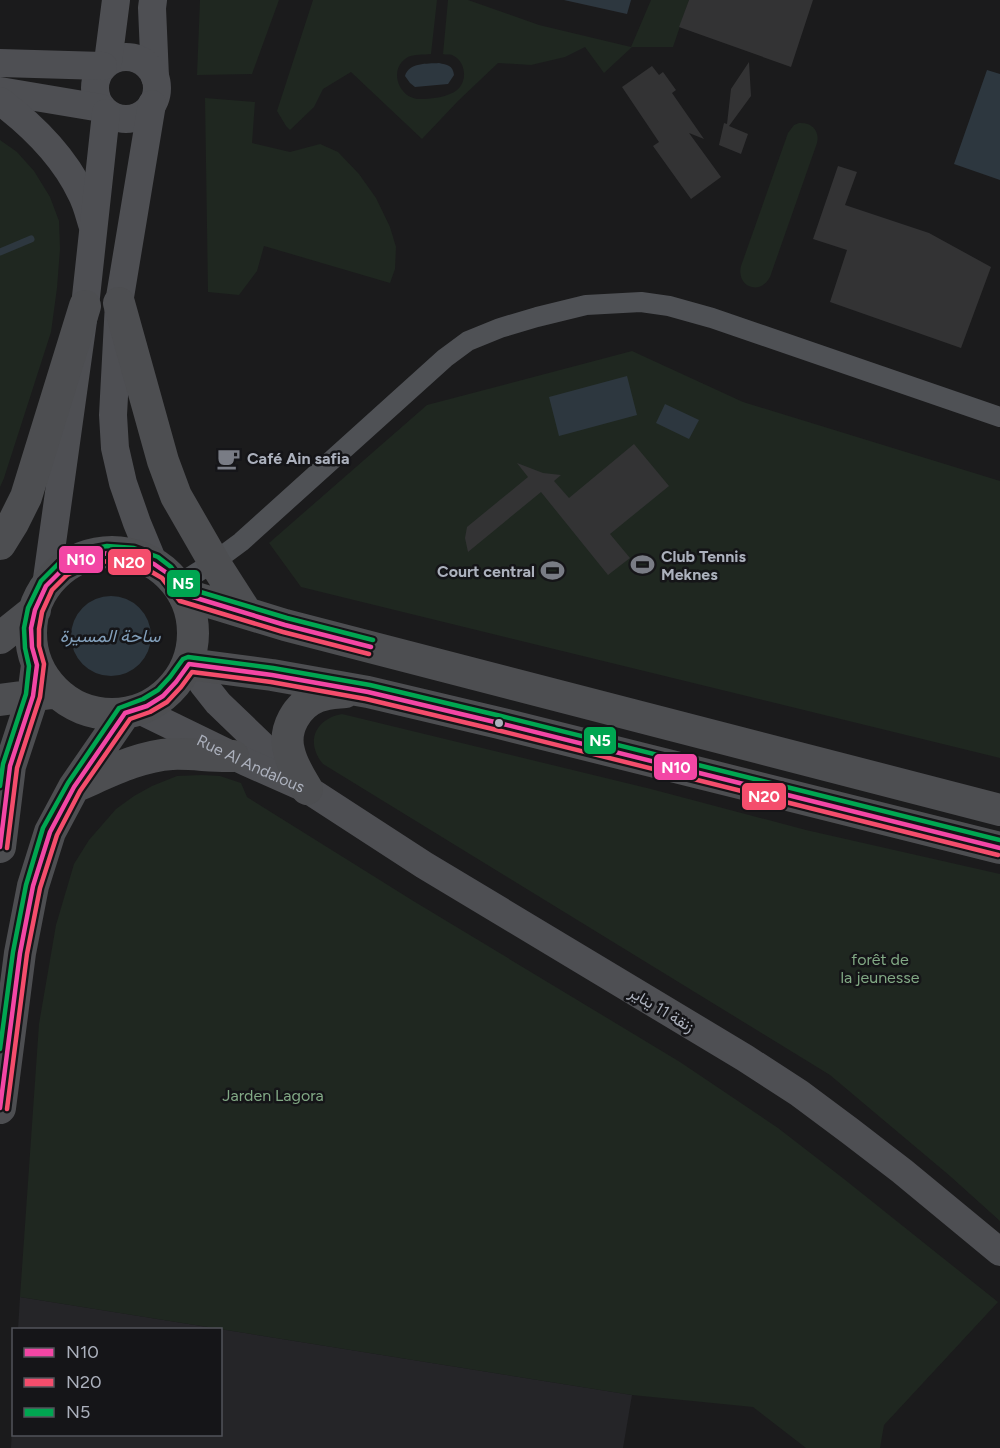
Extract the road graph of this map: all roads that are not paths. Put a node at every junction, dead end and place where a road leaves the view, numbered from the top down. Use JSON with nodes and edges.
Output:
{"nodes":[{"id":1,"x":116,"y":0,"type":"edge"},
{"id":2,"x":153,"y":0,"type":"edge"},
{"id":3,"x":0,"y":63,"type":"edge"},
{"id":4,"x":105,"y":64,"type":"junction"},
{"id":5,"x":154,"y":90,"type":"junction"},
{"id":6,"x":0,"y":91,"type":"edge"},
{"id":7,"x":0,"y":101,"type":"edge"},
{"id":8,"x":104,"y":110,"type":"junction"},
{"id":9,"x":94,"y":229,"type":"junction"},
{"id":10,"x":119,"y":303,"type":"junction"},
{"id":11,"x":85,"y":306,"type":"junction"},
{"id":12,"x":1000,"y":417,"type":"edge"},
{"id":13,"x":0,"y":544,"type":"edge"},
{"id":14,"x":214,"y":562,"type":"junction"},
{"id":15,"x":154,"y":564,"type":"junction"},
{"id":16,"x":180,"y":590,"type":"junction"},
{"id":17,"x":40,"y":598,"type":"junction"},
{"id":18,"x":246,"y":612,"type":"junction"},
{"id":19,"x":0,"y":638,"type":"edge"},
{"id":20,"x":189,"y":664,"type":"junction"},
{"id":21,"x":368,"y":692,"type":"junction"},
{"id":22,"x":45,"y":694,"type":"junction"},
{"id":23,"x":0,"y":700,"type":"edge"},
{"id":24,"x":132,"y":712,"type":"junction"},
{"id":25,"x":233,"y":756,"type":"junction"},
{"id":26,"x":74,"y":787,"type":"junction"},
{"id":27,"x":307,"y":789,"type":"junction"},
{"id":28,"x":1000,"y":810,"type":"edge"},
{"id":29,"x":0,"y":847,"type":"edge"},
{"id":30,"x":1000,"y":848,"type":"edge"},
{"id":31,"x":0,"y":1108,"type":"edge"},
{"id":32,"x":1000,"y":1252,"type":"edge"}],
"edges":[{"from":1,"to":4,"type":"main road"},
{"from":2,"to":5,"type":"main road"},
{"from":3,"to":4,"type":"main road"},
{"from":4,"to":5,"type":"main road"},
{"from":4,"to":8,"type":"main road"},
{"from":5,"to":8,"type":"main road"},
{"from":5,"to":10,"type":"main road"},
{"from":6,"to":8,"type":"main road"},
{"from":7,"to":9,"type":"main road"},
{"from":8,"to":9,"type":"main road"},
{"from":9,"to":11,"type":"main road"},
{"from":10,"to":14,"type":"main road"},
{"from":10,"to":15,"type":"main road"},
{"from":11,"to":13,"type":"main road"},
{"from":11,"to":17,"type":"main road"},
{"from":12,"to":14,"type":"street"},
{"from":14,"to":16,"type":"street"},
{"from":14,"to":18,"type":"main road"},
{"from":15,"to":16,"type":"main road"},
{"from":15,"to":17,"type":"main road"},
{"from":16,"to":18,"type":"main road"},
{"from":16,"to":20,"type":"main road"},
{"from":17,"to":19,"type":"main road"},
{"from":17,"to":22,"type":"main road"},
{"from":18,"to":28,"type":"main road"},
{"from":20,"to":21,"type":"main road"},
{"from":20,"to":24,"type":"main road"},
{"from":20,"to":27,"type":"main road","name":"Rue Al Andalous"},
{"from":21,"to":27,"type":"main road"},
{"from":21,"to":30,"type":"main road"},
{"from":22,"to":23,"type":"main road"},
{"from":22,"to":24,"type":"main road"},
{"from":22,"to":29,"type":"main road"},
{"from":24,"to":25,"type":"main road","name":"Rue Al Andalous"},
{"from":24,"to":26,"type":"main road"},
{"from":25,"to":26,"type":"main road"},
{"from":25,"to":27,"type":"main road","name":"Rue Al Andalous"},
{"from":26,"to":31,"type":"main road"},
{"from":27,"to":32,"type":"main road","name":"زنقة 11 يناير"}]}
